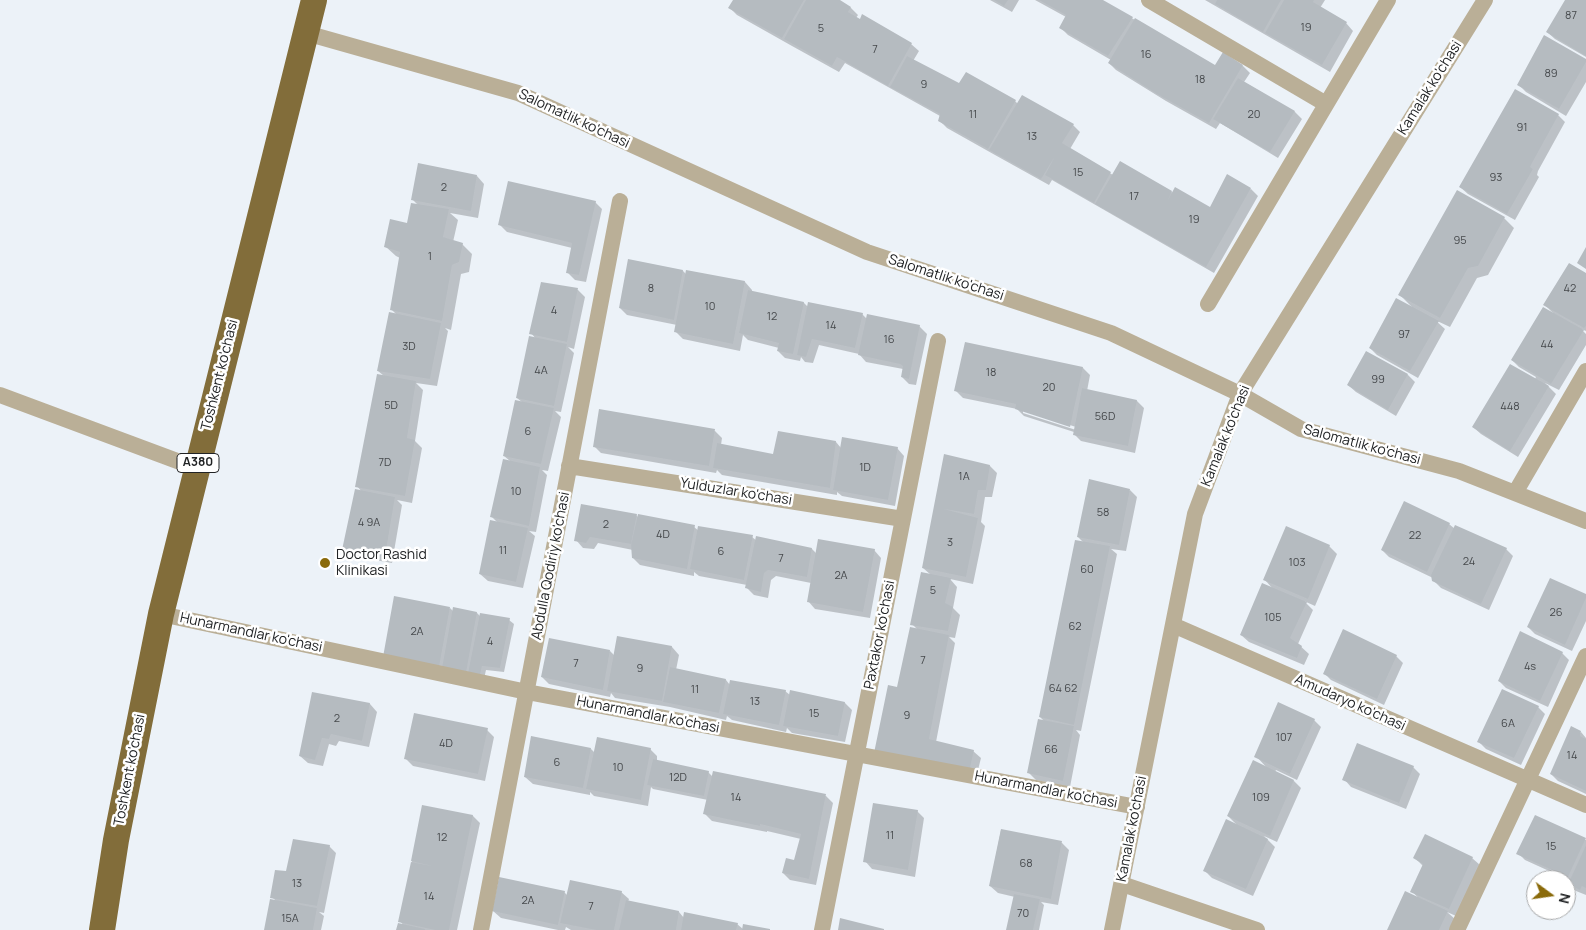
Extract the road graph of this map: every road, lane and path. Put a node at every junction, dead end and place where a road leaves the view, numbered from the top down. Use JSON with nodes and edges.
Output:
{"nodes":[{"id":1,"x":314,"y":0,"type":"edge"},
{"id":2,"x":1149,"y":0,"type":"edge"},
{"id":3,"x":1388,"y":0,"type":"edge"},
{"id":4,"x":1484,"y":0,"type":"edge"},
{"id":5,"x":306,"y":33,"type":"junction"},
{"id":6,"x":1326,"y":104,"type":"junction"},
{"id":7,"x":620,"y":201,"type":"dead end"},
{"id":8,"x":1208,"y":304,"type":"dead end"},
{"id":9,"x":938,"y":341,"type":"dead end"},
{"id":10,"x":1586,"y":371,"type":"edge"},
{"id":11,"x":1240,"y":394,"type":"junction"},
{"id":12,"x":0,"y":395,"type":"edge"},
{"id":13,"x":570,"y":466,"type":"junction"},
{"id":14,"x":196,"y":468,"type":"junction"},
{"id":15,"x":1515,"y":493,"type":"junction"},
{"id":16,"x":903,"y":518,"type":"junction"},
{"id":17,"x":1586,"y":521,"type":"edge"},
{"id":18,"x":161,"y":614,"type":"junction"},
{"id":19,"x":1173,"y":625,"type":"junction"},
{"id":20,"x":1586,"y":656,"type":"edge"},
{"id":21,"x":527,"y":692,"type":"junction"},
{"id":22,"x":857,"y":754,"type":"junction"},
{"id":23,"x":1527,"y":780,"type":"junction"},
{"id":24,"x":1586,"y":806,"type":"edge"},
{"id":25,"x":1137,"y":807,"type":"junction"},
{"id":26,"x":1122,"y":884,"type":"junction"},
{"id":27,"x":102,"y":930,"type":"edge"},
{"id":28,"x":481,"y":930,"type":"edge"},
{"id":29,"x":822,"y":930,"type":"edge"},
{"id":30,"x":1112,"y":930,"type":"edge"},
{"id":31,"x":1257,"y":930,"type":"edge"},
{"id":32,"x":1457,"y":930,"type":"edge"}],
"edges":[{"from":1,"to":5,"type":"highway","name":"Toshkent ko'chasi","number":"A380"},
{"from":2,"to":6,"type":"street"},
{"from":3,"to":6,"type":"street"},
{"from":4,"to":11,"type":"street","name":"Kamalak ko'chasi"},
{"from":5,"to":11,"type":"street","name":"Salomatlik ko'chasi"},
{"from":5,"to":14,"type":"highway","name":"Toshkent ko'chasi","number":"A380"},
{"from":6,"to":8,"type":"street"},
{"from":7,"to":13,"type":"street","name":"Abdulla Qodiriy ko'chasi"},
{"from":9,"to":16,"type":"street","name":"Paxtakor ko'chasi"},
{"from":10,"to":15,"type":"street"},
{"from":11,"to":15,"type":"street","name":"Salomatlik ko'chasi"},
{"from":11,"to":19,"type":"street","name":"Kamalak ko'chasi"},
{"from":12,"to":14,"type":"street"},
{"from":13,"to":16,"type":"street","name":"Yulduzlar ko'chasi"},
{"from":13,"to":21,"type":"street","name":"Abdulla Qodiriy ko'chasi"},
{"from":14,"to":18,"type":"highway","name":"Toshkent ko'chasi","number":"A380"},
{"from":15,"to":17,"type":"street","name":"Salomatlik ko'chasi"},
{"from":16,"to":22,"type":"street","name":"Paxtakor ko'chasi"},
{"from":18,"to":21,"type":"street","name":"Hunarmandlar ko'chasi"},
{"from":18,"to":27,"type":"highway","name":"Toshkent ko'chasi","number":"A380"},
{"from":19,"to":23,"type":"street","name":"Amudaryo ko'chasi"},
{"from":19,"to":25,"type":"street","name":"Kamalak ko'chasi"},
{"from":20,"to":23,"type":"street"},
{"from":21,"to":22,"type":"street","name":"Hunarmandlar ko'chasi"},
{"from":21,"to":28,"type":"street","name":"Abdulla Qodiriy ko'chasi"},
{"from":22,"to":25,"type":"street","name":"Hunarmandlar ko'chasi"},
{"from":22,"to":29,"type":"street","name":"Paxtakor ko'chasi"},
{"from":23,"to":24,"type":"street","name":"Amudaryo ko'chasi"},
{"from":23,"to":32,"type":"street"},
{"from":25,"to":26,"type":"street","name":"Kamalak ko'chasi"},
{"from":26,"to":30,"type":"street","name":"Kamalak ko'chasi"},
{"from":26,"to":31,"type":"street"}]}
